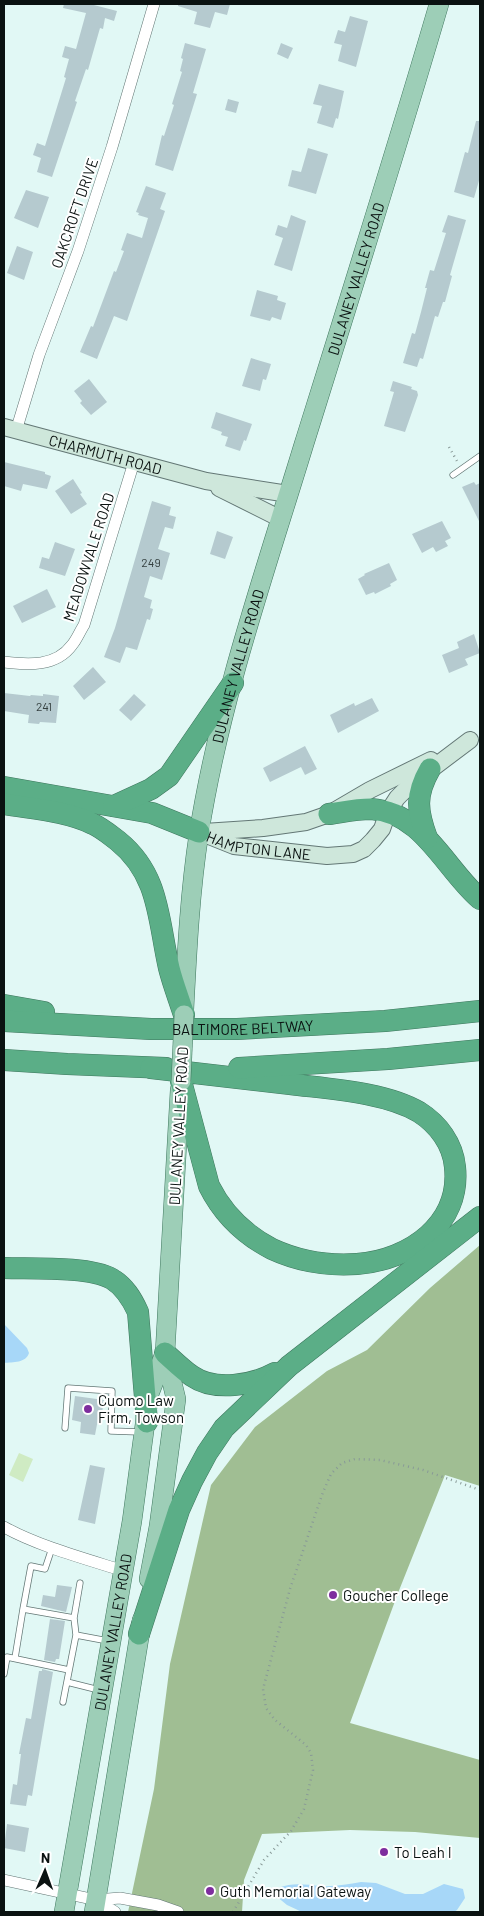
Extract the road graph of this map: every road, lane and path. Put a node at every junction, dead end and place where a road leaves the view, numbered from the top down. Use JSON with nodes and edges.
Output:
{"nodes":[{"id":1,"x":154,"y":4,"type":"edge"},
{"id":2,"x":439,"y":4,"type":"edge"},
{"id":3,"x":10,"y":429,"type":"edge"},
{"id":4,"x":449,"y":447,"type":"dead end"},
{"id":5,"x":480,"y":456,"type":"edge"},
{"id":6,"x":134,"y":462,"type":"junction"},
{"id":7,"x":462,"y":469,"type":"junction"},
{"id":8,"x":453,"y":475,"type":"dead end"},
{"id":9,"x":206,"y":481,"type":"junction"},
{"id":10,"x":288,"y":494,"type":"junction"},
{"id":11,"x":280,"y":519,"type":"junction"},
{"id":12,"x":4,"y":662,"type":"edge"},
{"id":13,"x":232,"y":683,"type":"junction"},
{"id":14,"x":475,"y":738,"type":"edge"},
{"id":15,"x":430,"y":769,"type":"junction"},
{"id":16,"x":4,"y":787,"type":"edge"},
{"id":17,"x":4,"y":804,"type":"edge"},
{"id":18,"x":114,"y":806,"type":"junction"},
{"id":19,"x":388,"y":812,"type":"junction"},
{"id":20,"x":329,"y":814,"type":"junction"},
{"id":21,"x":199,"y":832,"type":"junction"},
{"id":22,"x":428,"y":838,"type":"junction"},
{"id":23,"x":480,"y":899,"type":"edge"},
{"id":24,"x":177,"y":968,"type":"junction"},
{"id":25,"x":4,"y":1005,"type":"edge"},
{"id":26,"x":480,"y":1011,"type":"edge"},
{"id":27,"x":184,"y":1015,"type":"joint"},
{"id":28,"x":4,"y":1021,"type":"edge"},
{"id":29,"x":151,"y":1029,"type":"junction"},
{"id":30,"x":480,"y":1050,"type":"edge"},
{"id":31,"x":4,"y":1060,"type":"edge"},
{"id":32,"x":152,"y":1068,"type":"junction"},
{"id":33,"x":180,"y":1081,"type":"joint"},
{"id":34,"x":186,"y":1133,"type":"junction"},
{"id":35,"x":480,"y":1218,"type":"edge"},
{"id":36,"x":4,"y":1268,"type":"edge"},
{"id":37,"x":165,"y":1354,"type":"junction"},
{"id":38,"x":288,"y":1366,"type":"junction"},
{"id":39,"x":146,"y":1427,"type":"junction"},
{"id":40,"x":65,"y":1428,"type":"dead end"},
{"id":41,"x":480,"y":1490,"type":"edge"},
{"id":42,"x":4,"y":1527,"type":"edge"},
{"id":43,"x":52,"y":1547,"type":"junction"},
{"id":44,"x":124,"y":1571,"type":"junction"},
{"id":45,"x":80,"y":1583,"type":"dead end"},
{"id":46,"x":23,"y":1609,"type":"junction"},
{"id":47,"x":74,"y":1618,"type":"junction"},
{"id":48,"x":139,"y":1634,"type":"junction"},
{"id":49,"x":76,"y":1635,"type":"junction"},
{"id":50,"x":112,"y":1642,"type":"junction"},
{"id":51,"x":15,"y":1658,"type":"junction"},
{"id":52,"x":69,"y":1670,"type":"junction"},
{"id":53,"x":4,"y":1674,"type":"edge"},
{"id":54,"x":67,"y":1682,"type":"junction"},
{"id":55,"x":104,"y":1691,"type":"junction"},
{"id":56,"x":63,"y":1702,"type":"dead end"},
{"id":57,"x":4,"y":1880,"type":"edge"},
{"id":58,"x":66,"y":1903,"type":"edge"},
{"id":59,"x":95,"y":1906,"type":"edge"},
{"id":60,"x":115,"y":1912,"type":"edge"},
{"id":61,"x":178,"y":1912,"type":"edge"},
{"id":62,"x":233,"y":1912,"type":"edge"}],
"edges":[{"from":1,"to":3,"type":"street","name":"OAKCROFT DRIVE"},
{"from":2,"to":10,"type":"main road","name":"DULANEY VALLEY ROAD"},
{"from":3,"to":6,"type":"street","name":"CHARMUTH ROAD"},
{"from":4,"to":7,"type":"path"},
{"from":5,"to":7,"type":"lane"},
{"from":6,"to":9,"type":"street","name":"CHARMUTH ROAD"},
{"from":6,"to":12,"type":"street","name":"MEADOWVALE ROAD"},
{"from":7,"to":8,"type":"lane"},
{"from":9,"to":10,"type":"street","name":"CHARMUTH ROAD"},
{"from":9,"to":11,"type":"street","name":"CHARMUTH ROAD"},
{"from":10,"to":11,"type":"main road","name":"DULANEY VALLEY ROAD"},
{"from":11,"to":13,"type":"main road","name":"DULANEY VALLEY ROAD"},
{"from":13,"to":18,"type":"highway"},
{"from":13,"to":21,"type":"main road","name":"DULANEY VALLEY ROAD"},
{"from":14,"to":15,"type":"street","name":"HAMPTON LANE"},
{"from":14,"to":20,"type":"street","name":"HAMPTON LANE"},
{"from":15,"to":19,"type":"street","name":"HAMPTON LANE"},
{"from":15,"to":22,"type":"highway"},
{"from":16,"to":18,"type":"highway"},
{"from":17,"to":24,"type":"highway"},
{"from":18,"to":21,"type":"highway"},
{"from":19,"to":20,"type":"highway"},
{"from":19,"to":21,"type":"street","name":"HAMPTON LANE"},
{"from":19,"to":22,"type":"highway"},
{"from":20,"to":21,"type":"street","name":"HAMPTON LANE"},
{"from":21,"to":24,"type":"main road","name":"DULANEY VALLEY ROAD"},
{"from":22,"to":23,"type":"highway"},
{"from":24,"to":27,"type":"highway"},
{"from":25,"to":29,"type":"highway"},
{"from":26,"to":29,"type":"highway","name":"BALTIMORE BELTWAY"},
{"from":27,"to":33,"type":"main road","name":"DULANEY VALLEY ROAD","bridge":true},
{"from":28,"to":29,"type":"highway","name":"BALTIMORE BELTWAY"},
{"from":30,"to":32,"type":"highway"},
{"from":31,"to":32,"type":"highway"},
{"from":32,"to":34,"type":"highway"},
{"from":33,"to":34,"type":"highway"},
{"from":34,"to":37,"type":"main road","name":"DULANEY VALLEY ROAD"},
{"from":35,"to":38,"type":"highway"},
{"from":36,"to":39,"type":"highway"},
{"from":37,"to":38,"type":"highway"},
{"from":37,"to":39,"type":"main road","name":"DULANEY VALLEY ROAD"},
{"from":37,"to":48,"type":"main road","name":"DULANEY VALLEY ROAD"},
{"from":38,"to":48,"type":"highway"},
{"from":39,"to":40,"type":"lane"},
{"from":39,"to":44,"type":"main road","name":"DULANEY VALLEY ROAD"},
{"from":41,"to":62,"type":"path"},
{"from":42,"to":43,"type":"street"},
{"from":43,"to":44,"type":"street"},
{"from":43,"to":46,"type":"lane"},
{"from":44,"to":50,"type":"main road","name":"DULANEY VALLEY ROAD"},
{"from":45,"to":47,"type":"lane"},
{"from":46,"to":47,"type":"lane"},
{"from":46,"to":51,"type":"lane"},
{"from":47,"to":49,"type":"lane"},
{"from":48,"to":59,"type":"main road","name":"DULANEY VALLEY ROAD"},
{"from":49,"to":50,"type":"lane"},
{"from":49,"to":52,"type":"lane"},
{"from":50,"to":55,"type":"main road","name":"DULANEY VALLEY ROAD"},
{"from":51,"to":52,"type":"lane"},
{"from":51,"to":53,"type":"lane"},
{"from":52,"to":54,"type":"lane"},
{"from":54,"to":55,"type":"lane"},
{"from":54,"to":56,"type":"lane"},
{"from":55,"to":58,"type":"main road","name":"DULANEY VALLEY ROAD"},
{"from":57,"to":58,"type":"street"},
{"from":58,"to":59,"type":"street"},
{"from":59,"to":60,"type":"street"},
{"from":59,"to":61,"type":"street"}]}
